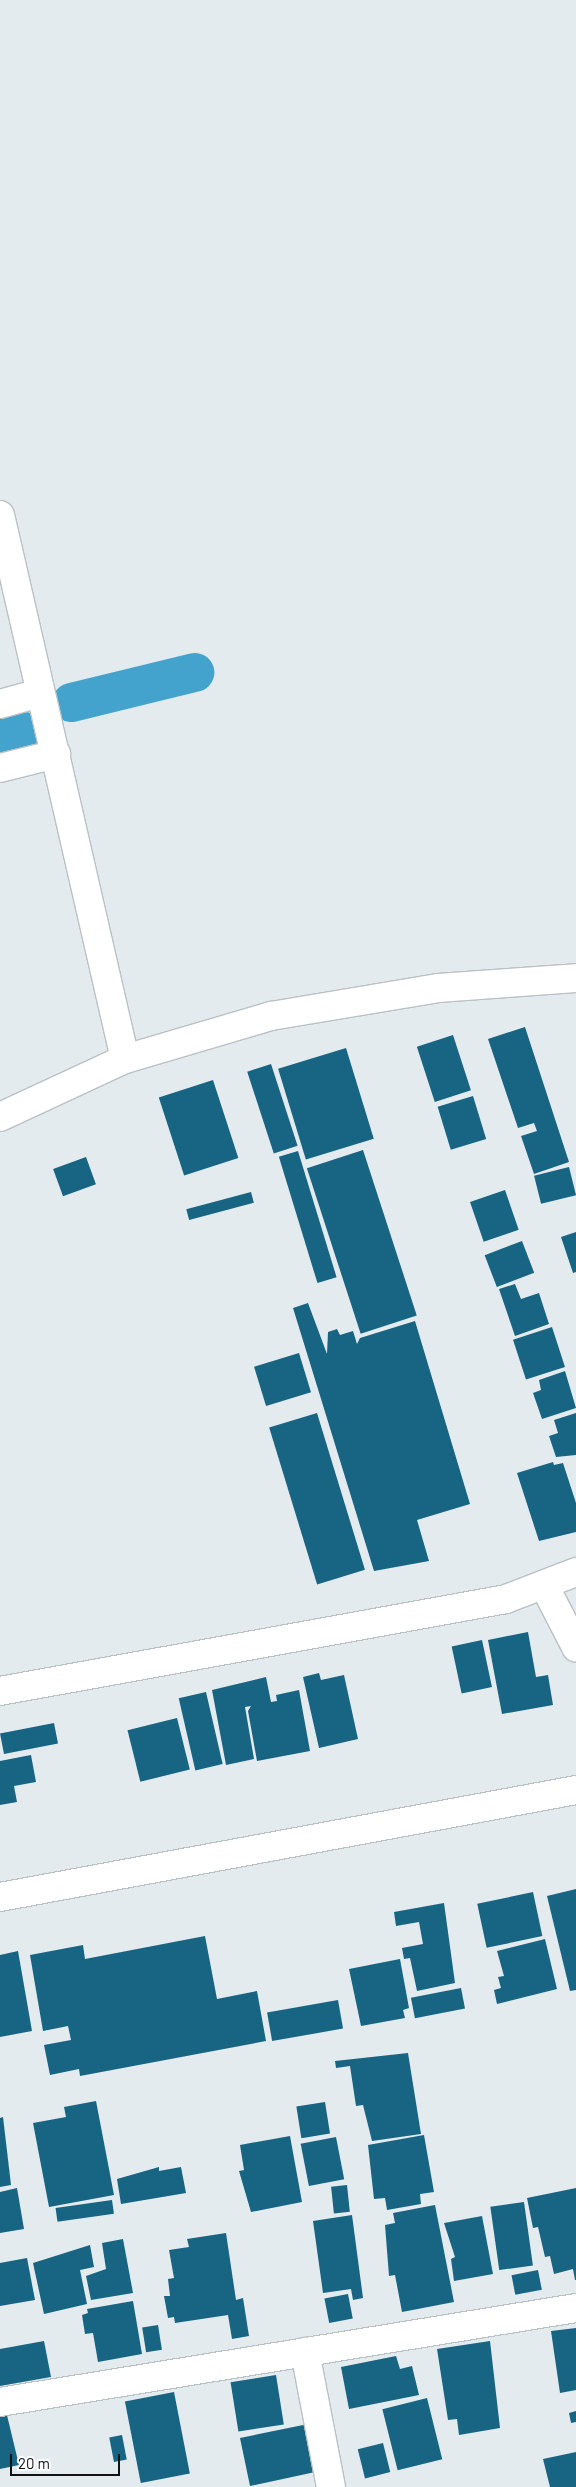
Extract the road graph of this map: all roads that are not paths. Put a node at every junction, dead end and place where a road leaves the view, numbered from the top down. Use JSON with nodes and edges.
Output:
{"nodes":[{"id":1,"x":0,"y":515,"type":"edge"},
{"id":2,"x":40,"y":693,"type":"junction"},
{"id":3,"x":0,"y":704,"type":"edge"},
{"id":4,"x":56,"y":754,"type":"junction"},
{"id":5,"x":0,"y":768,"type":"edge"},
{"id":6,"x":576,"y":978,"type":"edge"},
{"id":7,"x":125,"y":1059,"type":"junction"},
{"id":8,"x":0,"y":1117,"type":"edge"},
{"id":9,"x":576,"y":1572,"type":"edge"},
{"id":10,"x":545,"y":1587,"type":"junction"},
{"id":11,"x":576,"y":1647,"type":"edge"},
{"id":12,"x":0,"y":1691,"type":"edge"},
{"id":13,"x":576,"y":1790,"type":"edge"},
{"id":14,"x":0,"y":1896,"type":"edge"},
{"id":15,"x":576,"y":2308,"type":"edge"},
{"id":16,"x":305,"y":2352,"type":"junction"},
{"id":17,"x":0,"y":2402,"type":"edge"},
{"id":18,"x":331,"y":2487,"type":"edge"}],
"edges":[{"from":1,"to":2,"type":"street"},
{"from":2,"to":3,"type":"street"},
{"from":2,"to":4,"type":"street"},
{"from":4,"to":5,"type":"street"},
{"from":4,"to":7,"type":"street"},
{"from":6,"to":7,"type":"street"},
{"from":7,"to":8,"type":"street"},
{"from":9,"to":10,"type":"street"},
{"from":10,"to":11,"type":"street"},
{"from":10,"to":12,"type":"street"},
{"from":13,"to":14,"type":"street"},
{"from":15,"to":16,"type":"street"},
{"from":16,"to":17,"type":"street"},
{"from":16,"to":18,"type":"street"}]}
